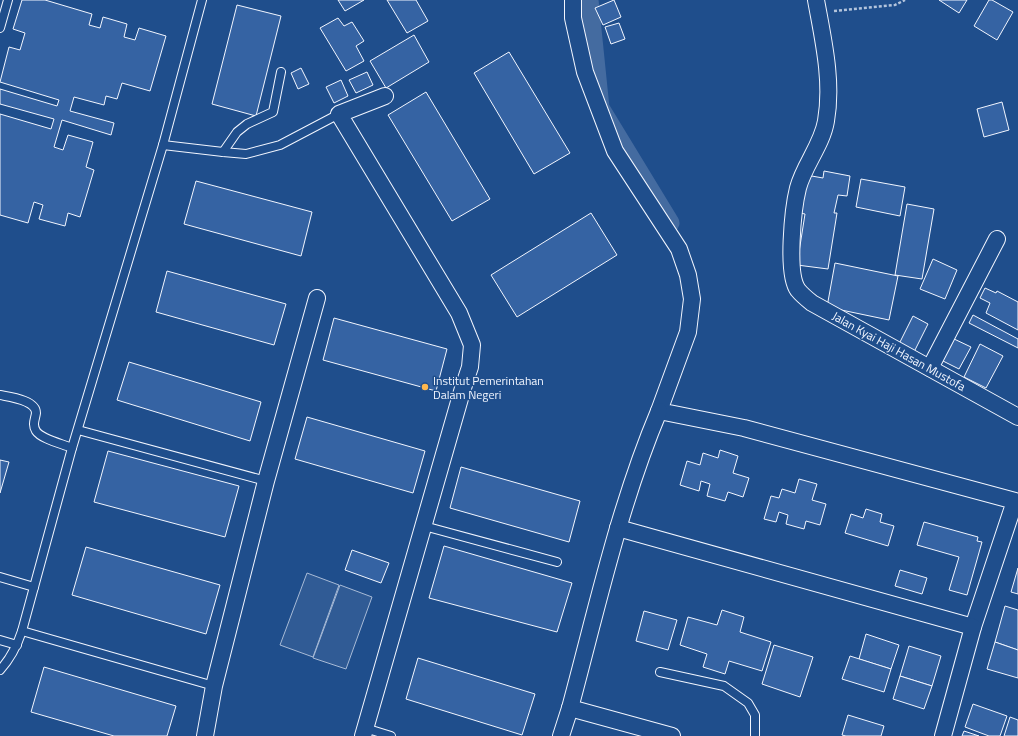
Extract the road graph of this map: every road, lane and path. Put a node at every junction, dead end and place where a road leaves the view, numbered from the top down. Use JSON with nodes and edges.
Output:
{"nodes":[{"id":1,"x":8,"y":0,"type":"edge"},
{"id":2,"x":202,"y":0,"type":"edge"},
{"id":3,"x":573,"y":0,"type":"edge"},
{"id":4,"x":816,"y":0,"type":"edge"},
{"id":5,"x":905,"y":0,"type":"edge"},
{"id":6,"x":855,"y":8,"type":"dead end"},
{"id":7,"x":0,"y":28,"type":"edge"},
{"id":8,"x":281,"y":72,"type":"dead end"},
{"id":9,"x":385,"y":96,"type":"dead end"},
{"id":10,"x":339,"y":114,"type":"junction"},
{"id":11,"x":163,"y":145,"type":"junction"},
{"id":12,"x":224,"y":152,"type":"junction"},
{"id":13,"x":997,"y":239,"type":"dead end"},
{"id":14,"x":317,"y":298,"type":"dead end"},
{"id":15,"x":930,"y":368,"type":"junction"},
{"id":16,"x":0,"y":395,"type":"edge"},
{"id":17,"x":659,"y":411,"type":"junction"},
{"id":18,"x":1018,"y":417,"type":"edge"},
{"id":19,"x":78,"y":430,"type":"junction"},
{"id":20,"x":72,"y":448,"type":"junction"},
{"id":21,"x":266,"y":481,"type":"junction"},
{"id":22,"x":1016,"y":501,"type":"edge"},
{"id":23,"x":424,"y":526,"type":"junction"},
{"id":24,"x":618,"y":528,"type":"junction"},
{"id":25,"x":557,"y":562,"type":"dead end"},
{"id":26,"x":0,"y":577,"type":"edge"},
{"id":27,"x":34,"y":587,"type":"junction"},
{"id":28,"x":973,"y":627,"type":"junction"},
{"id":29,"x":22,"y":631,"type":"junction"},
{"id":30,"x":0,"y":640,"type":"edge"},
{"id":31,"x":17,"y":645,"type":"junction"},
{"id":32,"x":0,"y":670,"type":"edge"},
{"id":33,"x":660,"y":672,"type":"dead end"},
{"id":34,"x":214,"y":686,"type":"junction"},
{"id":35,"x":570,"y":708,"type":"junction"},
{"id":36,"x":364,"y":732,"type":"edge"},
{"id":37,"x":205,"y":736,"type":"edge"},
{"id":38,"x":391,"y":736,"type":"edge"},
{"id":39,"x":561,"y":736,"type":"edge"},
{"id":40,"x":672,"y":736,"type":"edge"},
{"id":41,"x":755,"y":736,"type":"edge"},
{"id":42,"x":942,"y":736,"type":"edge"}],
"edges":[{"from":1,"to":7,"type":"lane"},
{"from":2,"to":11,"type":"lane"},
{"from":3,"to":17,"type":"street"},
{"from":4,"to":15,"type":"street","name":"Jalan Kyai Haji Hasan Mustofa"},
{"from":5,"to":6,"type":"path"},
{"from":8,"to":12,"type":"lane"},
{"from":9,"to":10,"type":"street"},
{"from":10,"to":12,"type":"lane"},
{"from":10,"to":23,"type":"street"},
{"from":11,"to":12,"type":"lane"},
{"from":11,"to":19,"type":"lane"},
{"from":13,"to":15,"type":"street"},
{"from":14,"to":21,"type":"street"},
{"from":15,"to":18,"type":"street","name":"Jalan Kyai Haji Hasan Mustofa"},
{"from":16,"to":20,"type":"lane"},
{"from":17,"to":22,"type":"street"},
{"from":17,"to":24,"type":"street"},
{"from":19,"to":20,"type":"lane"},
{"from":19,"to":21,"type":"lane"},
{"from":20,"to":27,"type":"lane"},
{"from":21,"to":34,"type":"street"},
{"from":22,"to":28,"type":"street"},
{"from":23,"to":25,"type":"lane"},
{"from":23,"to":36,"type":"street"},
{"from":24,"to":28,"type":"street"},
{"from":24,"to":35,"type":"street"},
{"from":26,"to":27,"type":"lane"},
{"from":27,"to":29,"type":"lane"},
{"from":28,"to":42,"type":"street"},
{"from":29,"to":31,"type":"lane"},
{"from":29,"to":34,"type":"lane"},
{"from":30,"to":31,"type":"lane"},
{"from":31,"to":32,"type":"lane"},
{"from":33,"to":41,"type":"lane"},
{"from":34,"to":37,"type":"street"},
{"from":35,"to":39,"type":"street"},
{"from":35,"to":40,"type":"street"},
{"from":36,"to":38,"type":"lane"}]}
